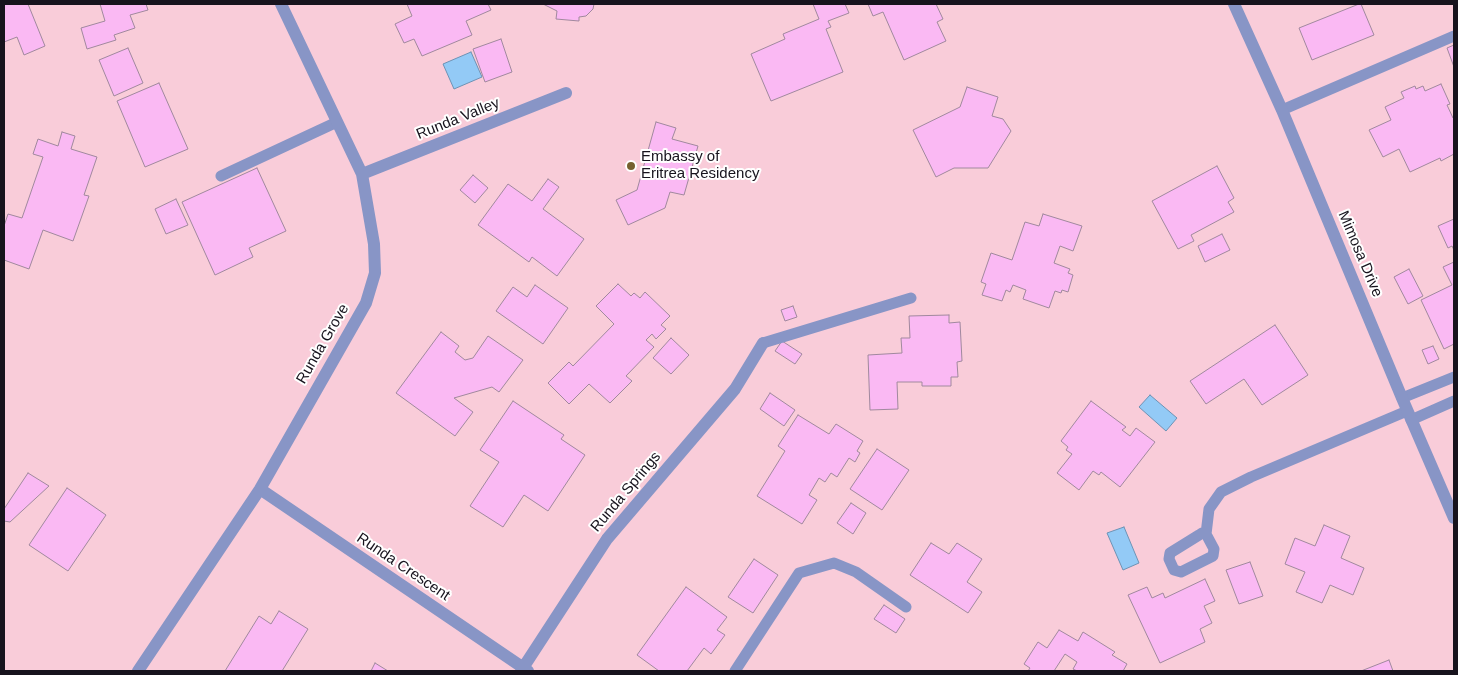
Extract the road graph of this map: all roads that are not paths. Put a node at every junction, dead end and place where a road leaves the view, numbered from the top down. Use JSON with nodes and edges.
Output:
{"nodes":[{"id":1,"x":281,"y":4,"type":"edge"},
{"id":2,"x":1234,"y":4,"type":"edge"},
{"id":3,"x":1454,"y":36,"type":"edge"},
{"id":4,"x":566,"y":93,"type":"dead end"},
{"id":5,"x":1282,"y":110,"type":"junction"},
{"id":6,"x":337,"y":122,"type":"junction"},
{"id":7,"x":362,"y":174,"type":"junction"},
{"id":8,"x":221,"y":176,"type":"dead end"},
{"id":9,"x":911,"y":298,"type":"dead end"},
{"id":10,"x":763,"y":343,"type":"joint"},
{"id":11,"x":1454,"y":377,"type":"edge"},
{"id":12,"x":1402,"y":398,"type":"junction"},
{"id":13,"x":1454,"y":401,"type":"edge"},
{"id":14,"x":1409,"y":415,"type":"junction"},
{"id":15,"x":260,"y":489,"type":"junction"},
{"id":16,"x":1454,"y":518,"type":"edge"},
{"id":17,"x":1206,"y":534,"type":"dead end"},
{"id":18,"x":906,"y":606,"type":"dead end"},
{"id":19,"x":524,"y":670,"type":"edge"},
{"id":20,"x":138,"y":671,"type":"edge"},
{"id":21,"x":735,"y":671,"type":"edge"}],
"edges":[{"from":1,"to":6,"type":"street","name":"Runda Grove"},
{"from":2,"to":5,"type":"street","name":"Mimosa Drive"},
{"from":3,"to":5,"type":"lane"},
{"from":4,"to":7,"type":"street","name":"Runda Valley"},
{"from":5,"to":12,"type":"street","name":"Mimosa Drive"},
{"from":6,"to":7,"type":"street","name":"Runda Grove"},
{"from":6,"to":8,"type":"lane"},
{"from":7,"to":15,"type":"street","name":"Runda Grove"},
{"from":9,"to":10,"type":"lane"},
{"from":10,"to":19,"type":"street","name":"Runda Springs"},
{"from":11,"to":12,"type":"lane"},
{"from":12,"to":14,"type":"street","name":"Mimosa Drive"},
{"from":13,"to":14,"type":"lane"},
{"from":14,"to":16,"type":"street","name":"Mimosa Drive"},
{"from":14,"to":17,"type":"lane"},
{"from":15,"to":19,"type":"street","name":"Runda Crescent"},
{"from":15,"to":20,"type":"street","name":"Runda Grove"},
{"from":18,"to":21,"type":"lane"}]}
